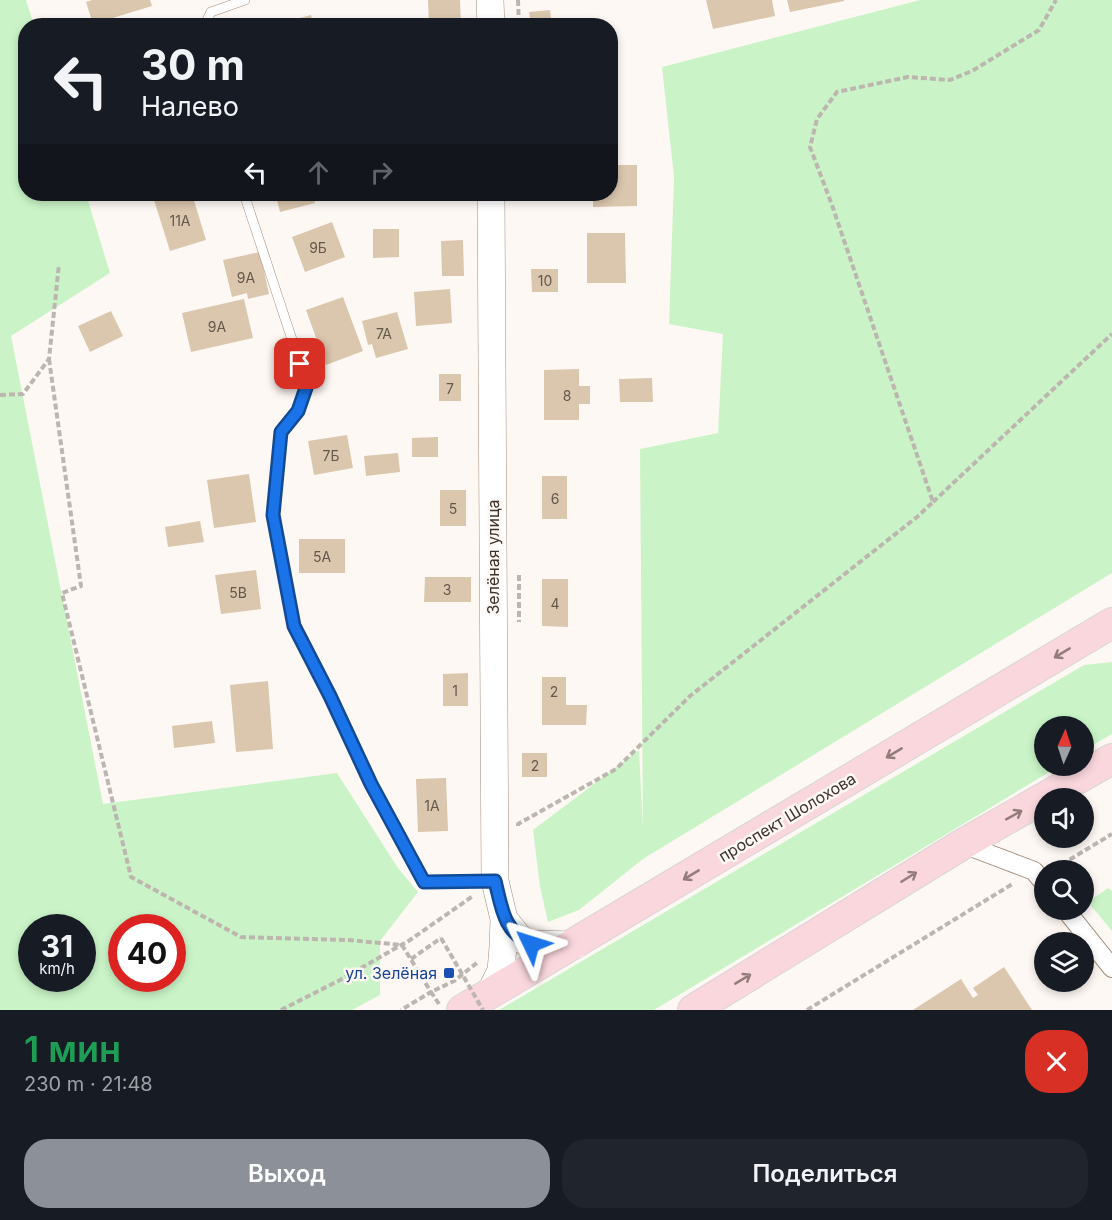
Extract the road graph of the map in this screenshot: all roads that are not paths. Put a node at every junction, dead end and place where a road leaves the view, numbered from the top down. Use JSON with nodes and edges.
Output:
{"nodes":[{"id":1,"x":245,"y":0,"type":"edge"},
{"id":2,"x":490,"y":0,"type":"edge"},
{"id":3,"x":208,"y":18,"type":"edge"},
{"id":4,"x":491,"y":18,"type":"edge"},
{"id":5,"x":246,"y":201,"type":"edge"},
{"id":6,"x":491,"y":201,"type":"edge"},
{"id":7,"x":1112,"y":623,"type":"edge"},
{"id":8,"x":1112,"y":759,"type":"edge"},
{"id":9,"x":963,"y":844,"type":"junction"},
{"id":10,"x":1034,"y":875,"type":"edge"},
{"id":11,"x":495,"y":881,"type":"junction"},
{"id":12,"x":504,"y":919,"type":"junction"},
{"id":13,"x":1074,"y":920,"type":"edge"},
{"id":14,"x":575,"y":945,"type":"junction"},
{"id":15,"x":1112,"y":968,"type":"edge"},
{"id":16,"x":486,"y":1003,"type":"edge"},
{"id":17,"x":462,"y":1010,"type":"edge"},
{"id":18,"x":693,"y":1010,"type":"edge"}],
"edges":[{"from":1,"to":3,"type":"lane"},
{"from":2,"to":4,"type":"street"},
{"from":5,"to":11,"type":"lane"},
{"from":6,"to":11,"type":"street","name":"Зелёная улица"},
{"from":7,"to":14,"type":"main road","name":"проспект Шолохова","one_way":true},
{"from":9,"to":8,"type":"main road","one_way":true},
{"from":9,"to":10,"type":"street"},
{"from":18,"to":9,"type":"main road","one_way":true},
{"from":11,"to":12,"type":"street","name":"Зелёная улица"},
{"from":12,"to":14,"type":"street","name":"Зелёная улица"},
{"from":12,"to":16,"type":"street","name":"Зелёная улица"},
{"from":13,"to":15,"type":"street"},
{"from":14,"to":16,"type":"main road","name":"проспект Шолохова"},
{"from":16,"to":17,"type":"main road","name":"проспект Шолохова"}]}
